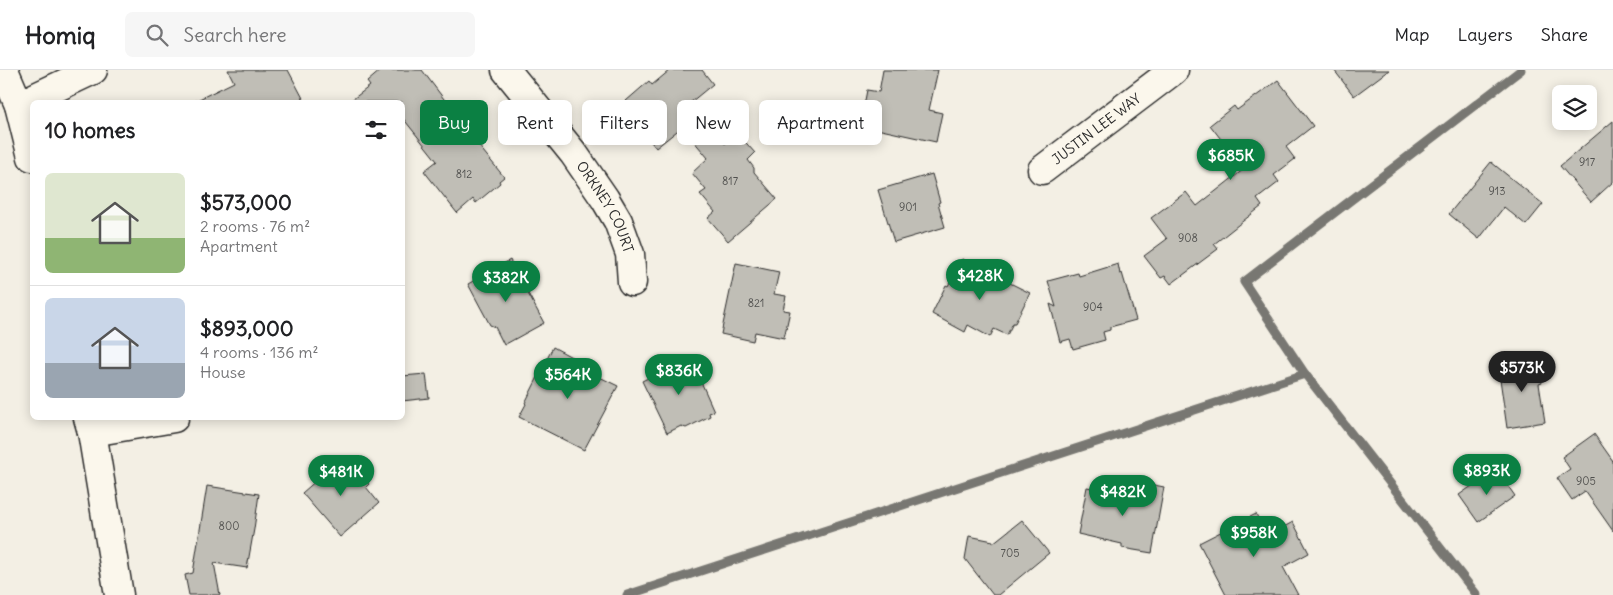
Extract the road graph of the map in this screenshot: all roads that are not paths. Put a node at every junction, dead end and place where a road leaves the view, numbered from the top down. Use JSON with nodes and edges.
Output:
{"nodes":[{"id":1,"x":4,"y":70,"type":"edge"},
{"id":2,"x":93,"y":70,"type":"edge"},
{"id":3,"x":506,"y":70,"type":"edge"},
{"id":4,"x":1174,"y":70,"type":"edge"},
{"id":5,"x":19,"y":105,"type":"junction"},
{"id":6,"x":30,"y":149,"type":"edge"},
{"id":7,"x":1042,"y":170,"type":"dead end"},
{"id":8,"x":632,"y":282,"type":"dead end"},
{"id":9,"x":150,"y":420,"type":"edge"},
{"id":10,"x":90,"y":425,"type":"edge"},
{"id":11,"x":119,"y":595,"type":"edge"}],
"edges":[{"from":1,"to":5,"type":"street"},
{"from":2,"to":5,"type":"street"},
{"from":3,"to":8,"type":"street","name":"ORKNEY COURT"},
{"from":4,"to":7,"type":"street","name":"JUSTIN LEE WAY"},
{"from":5,"to":6,"type":"street"},
{"from":9,"to":10,"type":"street"},
{"from":10,"to":11,"type":"street"}]}
